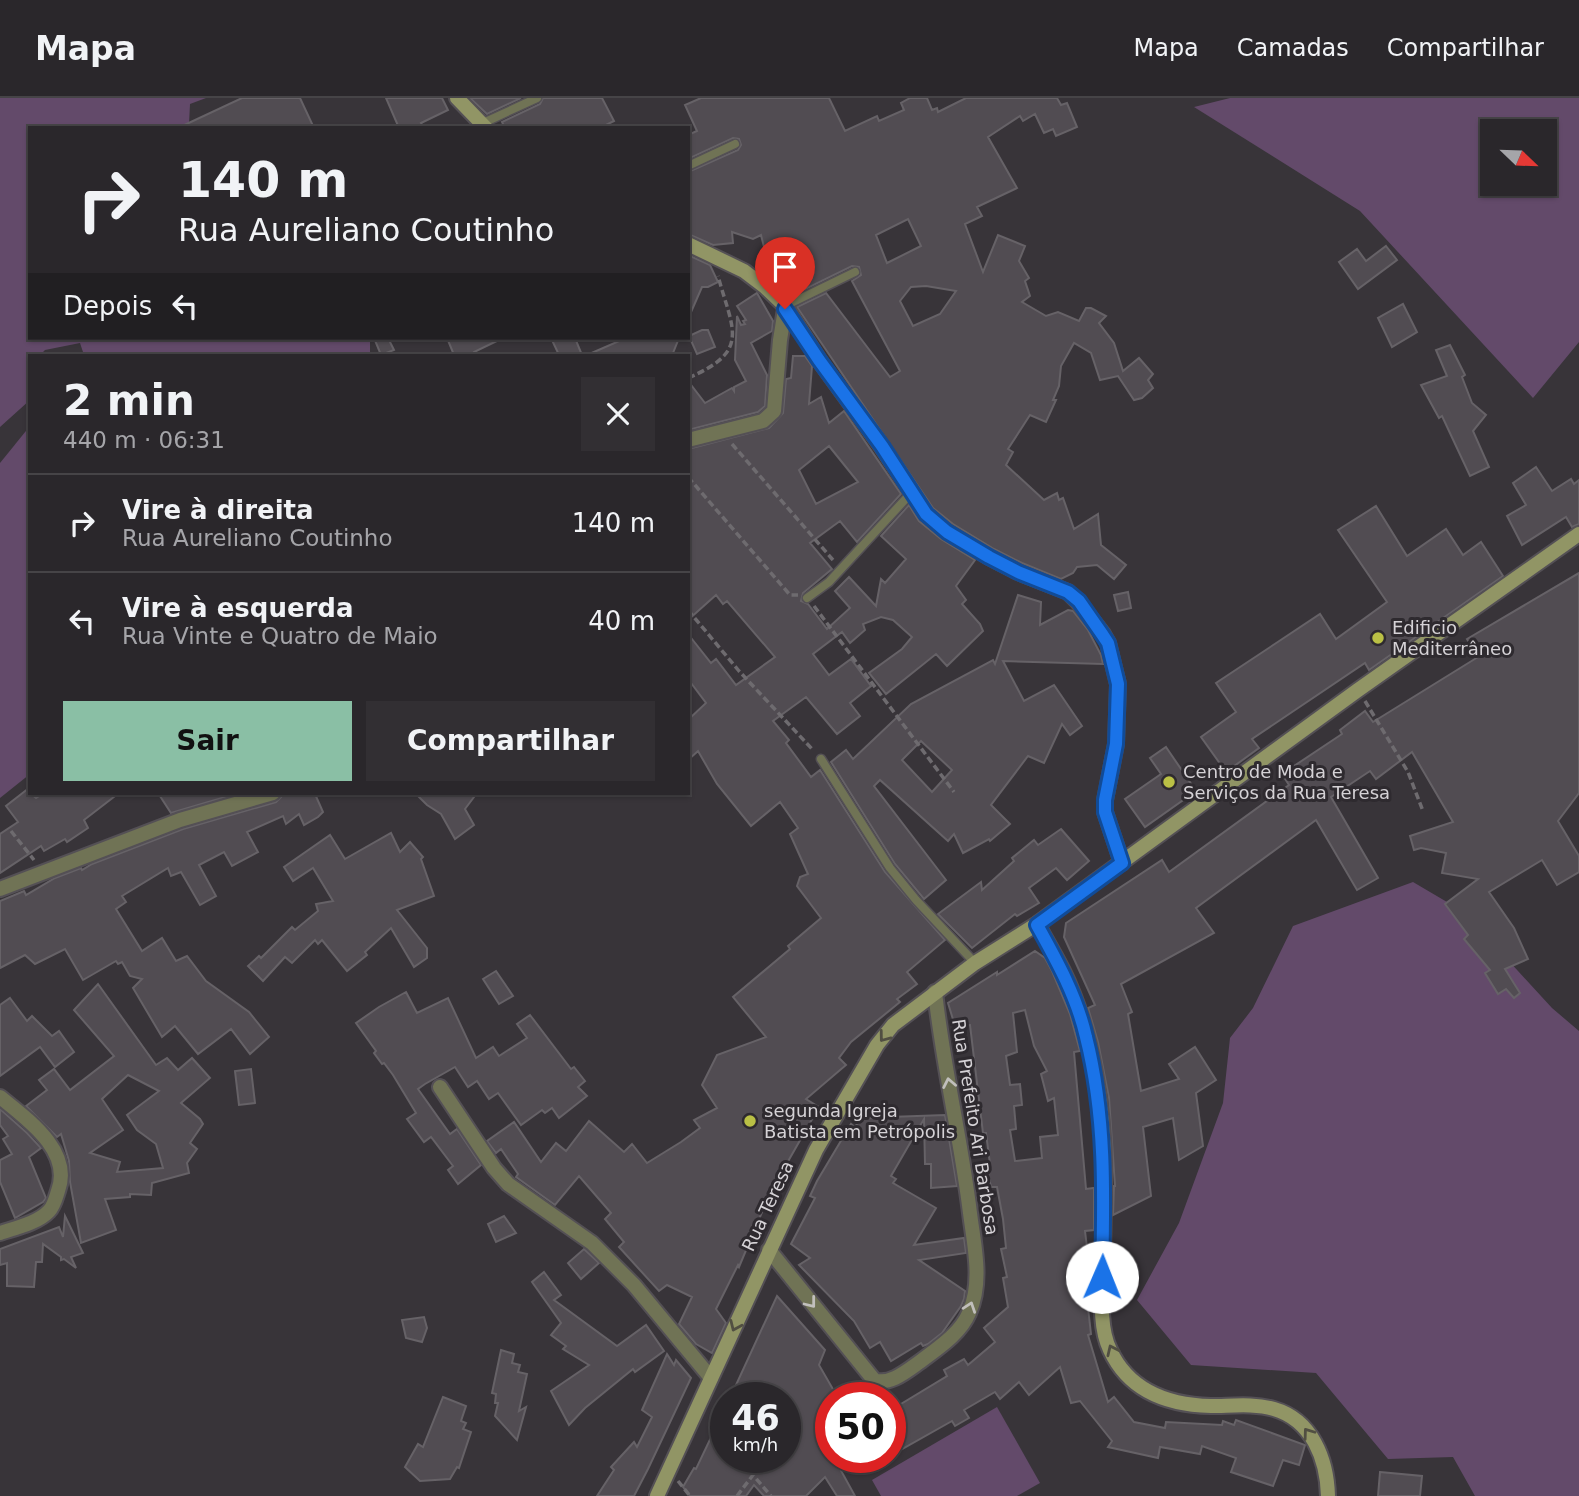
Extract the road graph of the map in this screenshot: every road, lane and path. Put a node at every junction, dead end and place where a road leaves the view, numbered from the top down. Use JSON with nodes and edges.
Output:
{"nodes":[{"id":1,"x":457,"y":98,"type":"edge"},
{"id":2,"x":537,"y":98,"type":"edge"},
{"id":3,"x":484,"y":126,"type":"edge"},
{"id":4,"x":735,"y":144,"type":"dead end"},
{"id":5,"x":690,"y":165,"type":"edge"},
{"id":6,"x":690,"y":245,"type":"edge"},
{"id":7,"x":713,"y":257,"type":"junction"},
{"id":8,"x":855,"y":272,"type":"dead end"},
{"id":9,"x":785,"y":308,"type":"junction"},
{"id":10,"x":690,"y":377,"type":"edge"},
{"id":11,"x":721,"y":432,"type":"junction"},
{"id":12,"x":690,"y":440,"type":"edge"},
{"id":13,"x":690,"y":479,"type":"edge"},
{"id":14,"x":912,"y":492,"type":"junction"},
{"id":15,"x":1579,"y":534,"type":"edge"},
{"id":16,"x":841,"y":569,"type":"junction"},
{"id":17,"x":807,"y":598,"type":"junction"},
{"id":18,"x":690,"y":612,"type":"edge"},
{"id":19,"x":1358,"y":690,"type":"junction"},
{"id":20,"x":821,"y":759,"type":"joint"},
{"id":21,"x":954,"y":792,"type":"dead end"},
{"id":22,"x":266,"y":795,"type":"edge"},
{"id":23,"x":1423,"y":811,"type":"dead end"},
{"id":24,"x":11,"y":831,"type":"dead end"},
{"id":25,"x":1122,"y":863,"type":"junction"},
{"id":26,"x":45,"y":872,"type":"junction"},
{"id":27,"x":0,"y":889,"type":"edge"},
{"id":28,"x":1037,"y":925,"type":"junction"},
{"id":29,"x":975,"y":963,"type":"junction"},
{"id":30,"x":935,"y":992,"type":"junction"},
{"id":31,"x":440,"y":1087,"type":"dead end"},
{"id":32,"x":0,"y":1097,"type":"edge"},
{"id":33,"x":0,"y":1233,"type":"edge"},
{"id":34,"x":769,"y":1250,"type":"junction"},
{"id":35,"x":711,"y":1378,"type":"junction"},
{"id":36,"x":657,"y":1496,"type":"edge"},
{"id":37,"x":737,"y":1496,"type":"edge"},
{"id":38,"x":771,"y":1496,"type":"edge"},
{"id":39,"x":1328,"y":1496,"type":"edge"}],
"edges":[{"from":1,"to":3,"type":"main road"},
{"from":2,"to":3,"type":"lane"},
{"from":4,"to":5,"type":"lane"},
{"from":6,"to":7,"type":"main road"},
{"from":7,"to":9,"type":"main road"},
{"from":7,"to":10,"type":"path"},
{"from":8,"to":9,"type":"lane"},
{"from":9,"to":11,"type":"street"},
{"from":9,"to":14,"type":"main road"},
{"from":11,"to":12,"type":"street"},
{"from":11,"to":16,"type":"path"},
{"from":13,"to":17,"type":"path"},
{"from":14,"to":16,"type":"lane"},
{"from":14,"to":25,"type":"main road"},
{"from":15,"to":19,"type":"main road","name":"Rua Teresa"},
{"from":16,"to":17,"type":"lane"},
{"from":17,"to":21,"type":"path"},
{"from":18,"to":20,"type":"path"},
{"from":19,"to":23,"type":"path"},
{"from":19,"to":25,"type":"main road","name":"Rua Teresa"},
{"from":20,"to":29,"type":"lane"},
{"from":22,"to":26,"type":"street"},
{"from":24,"to":26,"type":"path"},
{"from":25,"to":28,"type":"main road","name":"Rua Teresa"},
{"from":26,"to":27,"type":"street"},
{"from":28,"to":29,"type":"main road","name":"Rua Teresa"},
{"from":39,"to":28,"type":"main road","one_way":true},
{"from":29,"to":30,"type":"main road","name":"Rua Teresa"},
{"from":30,"to":34,"type":"main road","name":"Rua Teresa","one_way":true},
{"from":34,"to":30,"type":"street","name":"Rua Prefeito Ari Barbosa","one_way":true},
{"from":31,"to":35,"type":"street"},
{"from":32,"to":33,"type":"street"},
{"from":34,"to":35,"type":"main road","name":"Rua Teresa","one_way":true},
{"from":35,"to":36,"type":"main road","name":"Rua Teresa"},
{"from":37,"to":38,"type":"path"}]}
